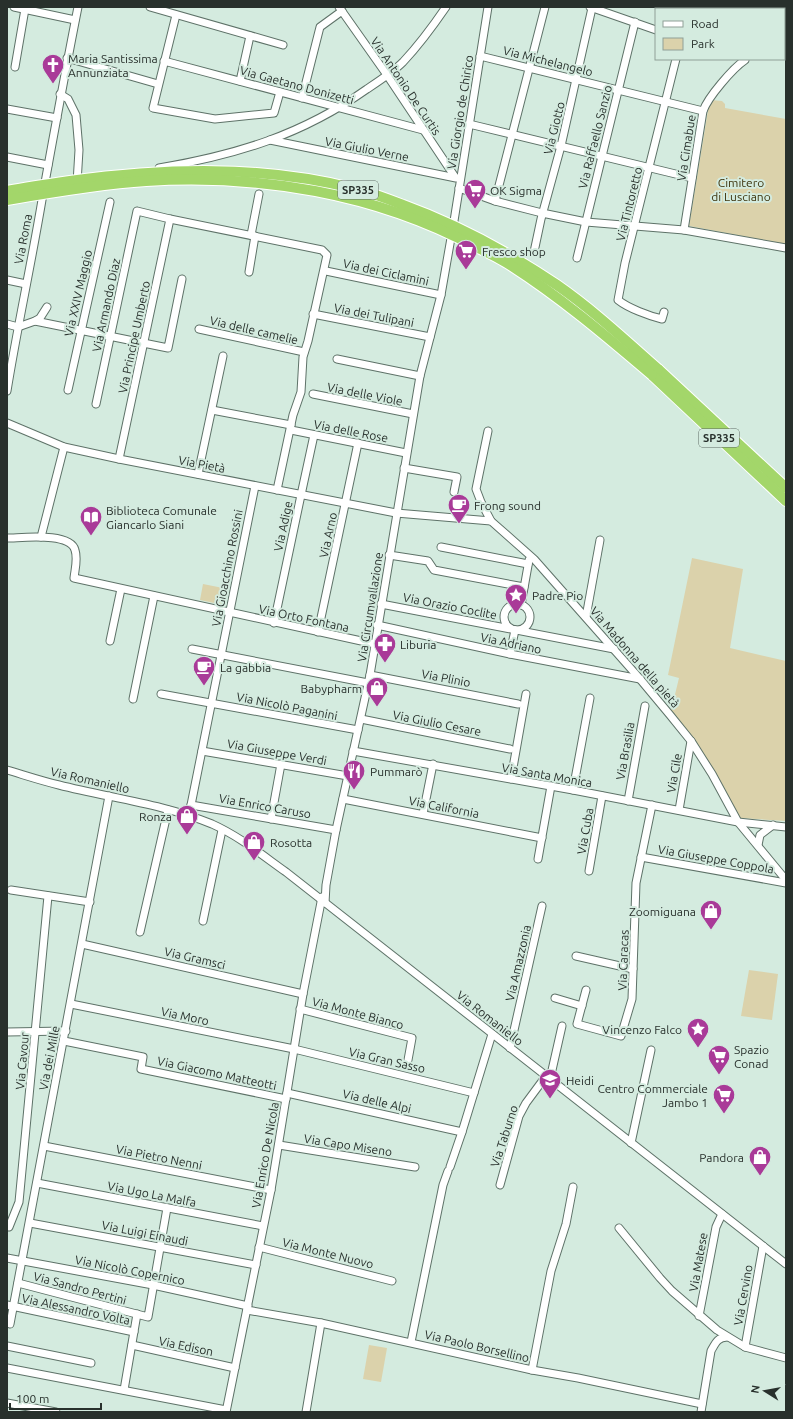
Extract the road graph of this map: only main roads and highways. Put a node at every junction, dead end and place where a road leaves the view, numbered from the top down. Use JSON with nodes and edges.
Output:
{"nodes":[{"id":1,"x":7,"y":191,"type":"edge"},
{"id":2,"x":7,"y":200,"type":"edge"},
{"id":3,"x":655,"y":372,"type":"junction"},
{"id":4,"x":786,"y":487,"type":"edge"},
{"id":5,"x":786,"y":501,"type":"edge"}],
"edges":[{"from":1,"to":3,"type":"highway","number":"SP335","bridge":true},
{"from":2,"to":3,"type":"highway","number":"SP335","bridge":true},
{"from":3,"to":4,"type":"highway","number":"SP335"},
{"from":3,"to":5,"type":"highway","number":"SP335"}]}
